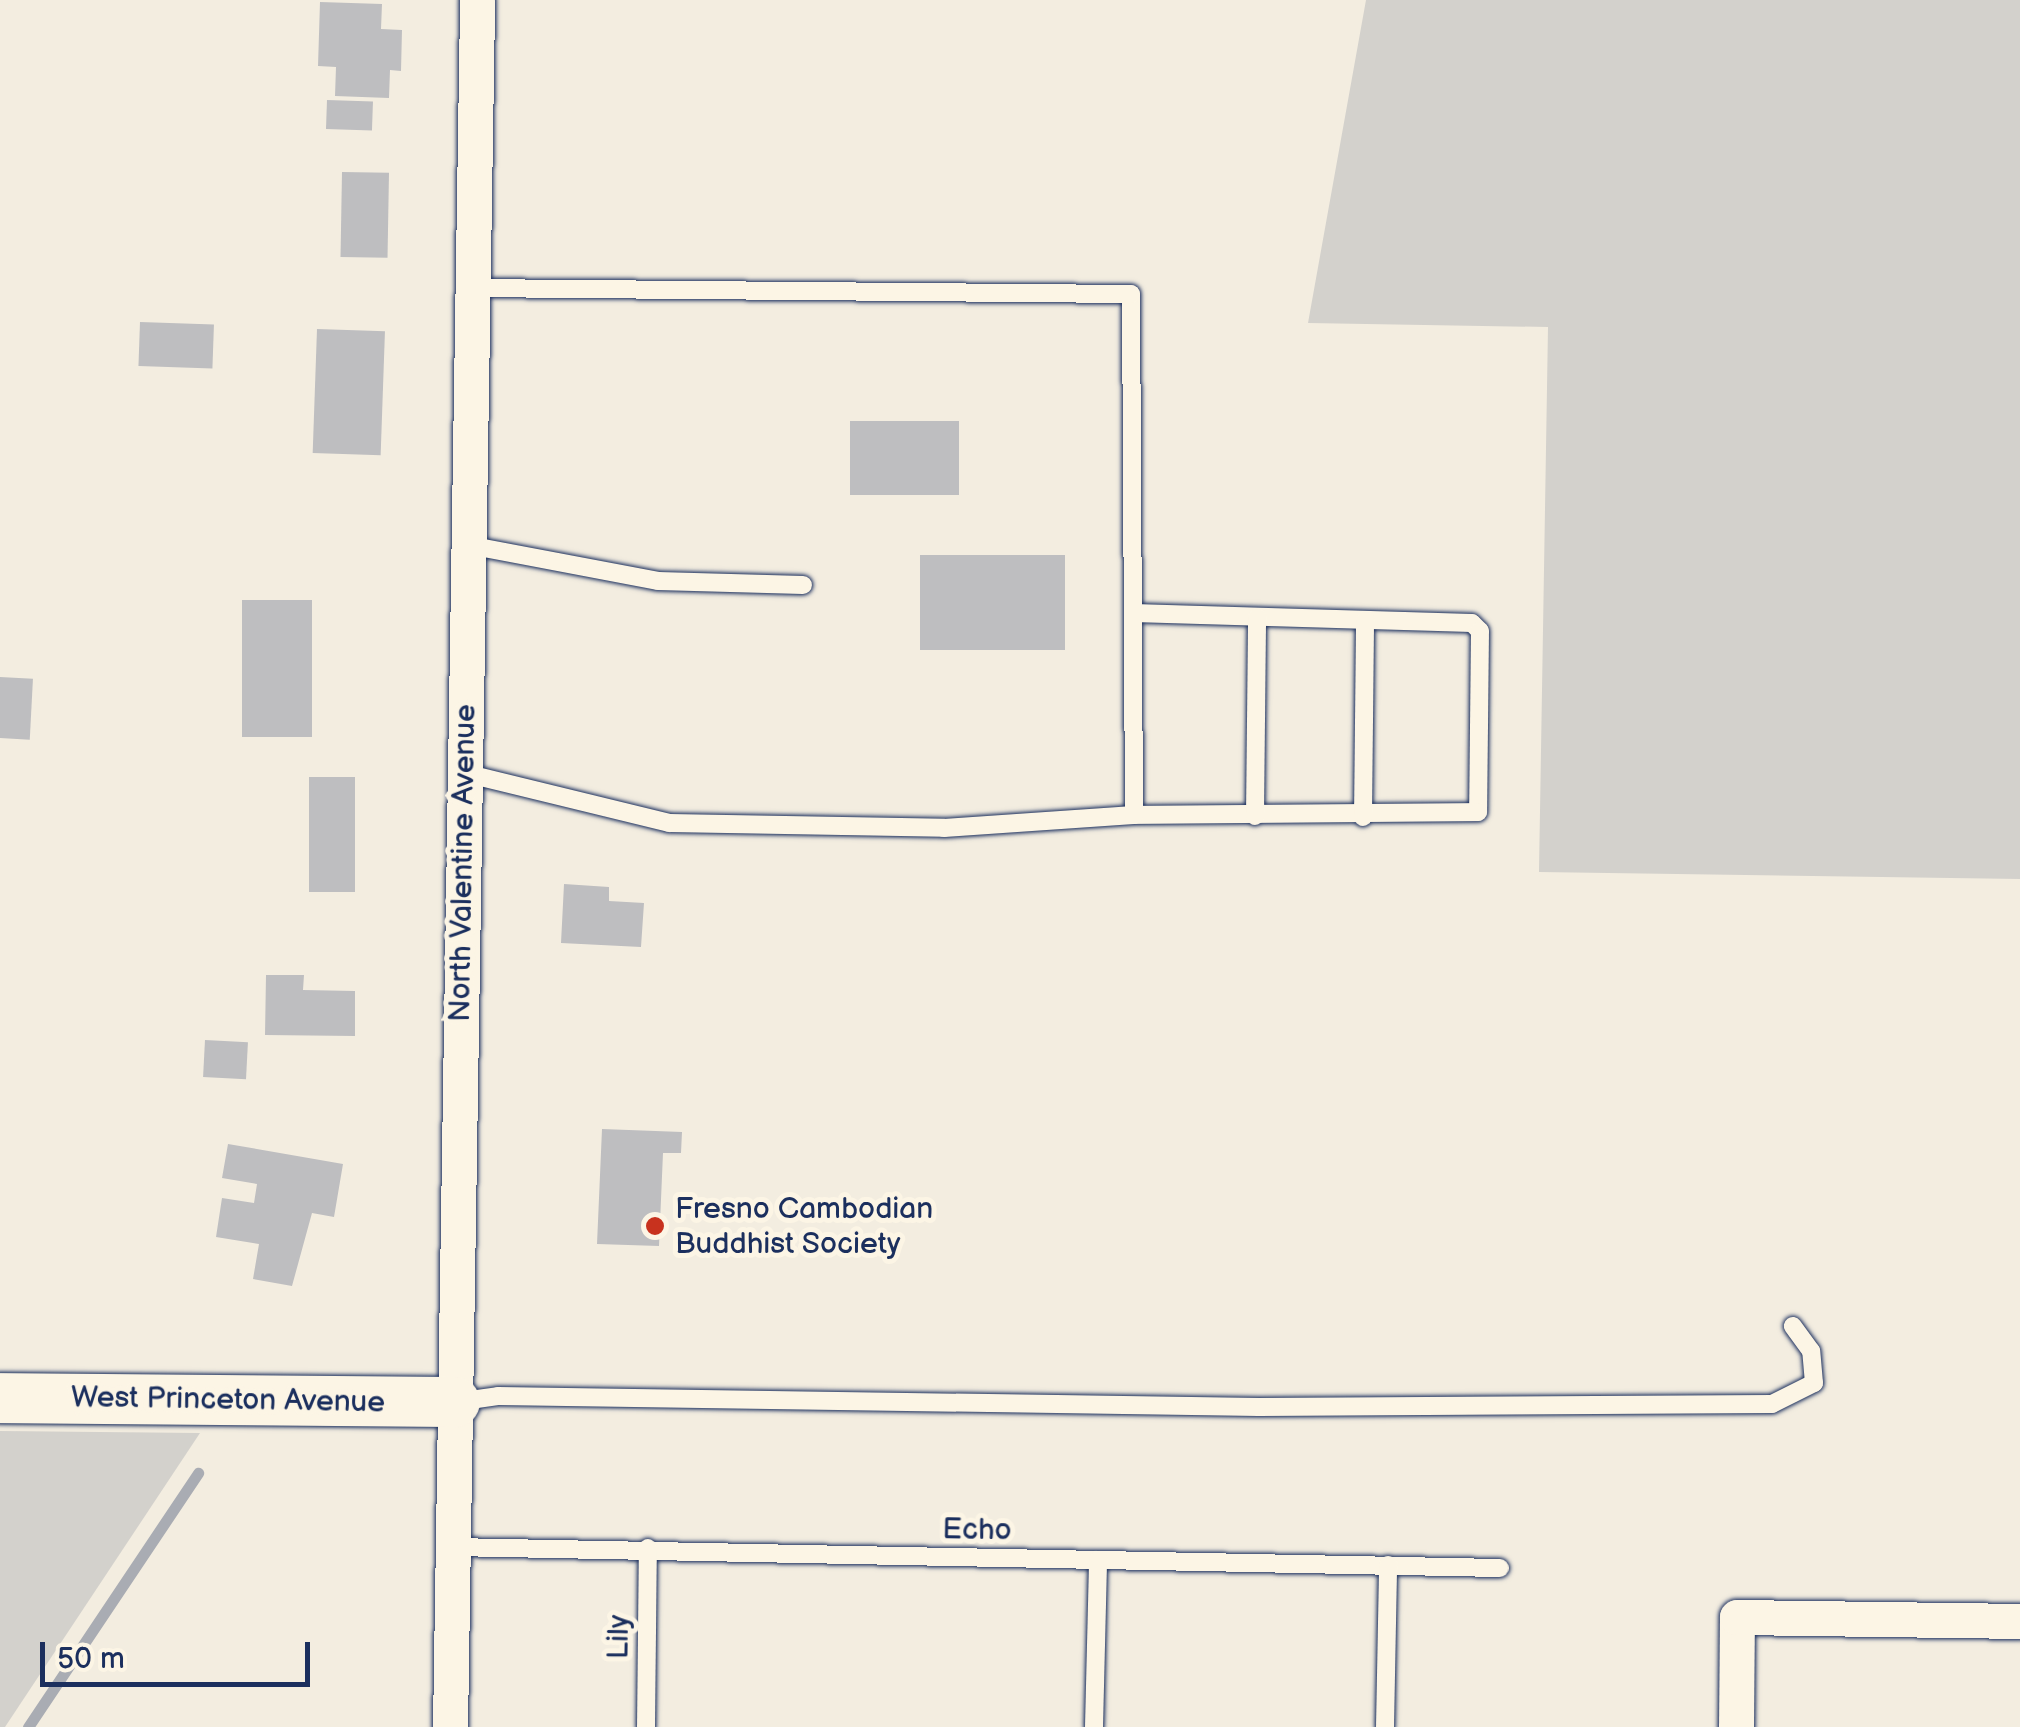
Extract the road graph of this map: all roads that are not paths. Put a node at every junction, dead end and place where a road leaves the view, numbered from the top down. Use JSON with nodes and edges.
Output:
{"nodes":[{"id":1,"x":477,"y":0,"type":"edge"},
{"id":2,"x":472,"y":288,"type":"junction"},
{"id":3,"x":468,"y":545,"type":"junction"},
{"id":4,"x":802,"y":585,"type":"dead end"},
{"id":5,"x":1133,"y":613,"type":"junction"},
{"id":6,"x":1257,"y":617,"type":"junction"},
{"id":7,"x":1365,"y":620,"type":"junction"},
{"id":8,"x":464,"y":773,"type":"junction"},
{"id":9,"x":1134,"y":815,"type":"junction"},
{"id":10,"x":1255,"y":816,"type":"junction"},
{"id":11,"x":1363,"y":817,"type":"junction"},
{"id":12,"x":1793,"y":1326,"type":"dead end"},
{"id":13,"x":0,"y":1398,"type":"edge"},
{"id":14,"x":455,"y":1402,"type":"junction"},
{"id":15,"x":453,"y":1547,"type":"junction"},
{"id":16,"x":648,"y":1548,"type":"junction"},
{"id":17,"x":1098,"y":1560,"type":"junction"},
{"id":18,"x":1388,"y":1565,"type":"junction"},
{"id":19,"x":1500,"y":1568,"type":"dead end"},
{"id":20,"x":2020,"y":1620,"type":"edge"},
{"id":21,"x":450,"y":1727,"type":"edge"},
{"id":22,"x":646,"y":1727,"type":"edge"},
{"id":23,"x":1094,"y":1727,"type":"edge"},
{"id":24,"x":1385,"y":1727,"type":"edge"},
{"id":25,"x":1736,"y":1727,"type":"edge"}],
"edges":[{"from":1,"to":2,"type":"street","name":"North Valentine Avenue"},
{"from":2,"to":3,"type":"street","name":"North Valentine Avenue"},
{"from":2,"to":5,"type":"lane"},
{"from":3,"to":4,"type":"lane"},
{"from":3,"to":8,"type":"street","name":"North Valentine Avenue"},
{"from":5,"to":6,"type":"lane"},
{"from":5,"to":9,"type":"lane"},
{"from":6,"to":7,"type":"lane"},
{"from":6,"to":10,"type":"lane"},
{"from":7,"to":11,"type":"lane"},
{"from":7,"to":11,"type":"lane"},
{"from":8,"to":9,"type":"lane"},
{"from":8,"to":14,"type":"street","name":"North Valentine Avenue"},
{"from":9,"to":10,"type":"lane"},
{"from":10,"to":11,"type":"lane"},
{"from":12,"to":14,"type":"lane"},
{"from":13,"to":14,"type":"street","name":"West Princeton Avenue"},
{"from":14,"to":15,"type":"street","name":"North Valentine Avenue"},
{"from":15,"to":16,"type":"lane","name":"Echo"},
{"from":15,"to":21,"type":"street","name":"North Valentine Avenue"},
{"from":16,"to":17,"type":"lane","name":"Echo"},
{"from":16,"to":22,"type":"lane","name":"Lily"},
{"from":17,"to":18,"type":"lane","name":"Echo"},
{"from":17,"to":23,"type":"lane"},
{"from":18,"to":19,"type":"lane","name":"Echo"},
{"from":18,"to":24,"type":"lane"},
{"from":20,"to":25,"type":"street"}]}
